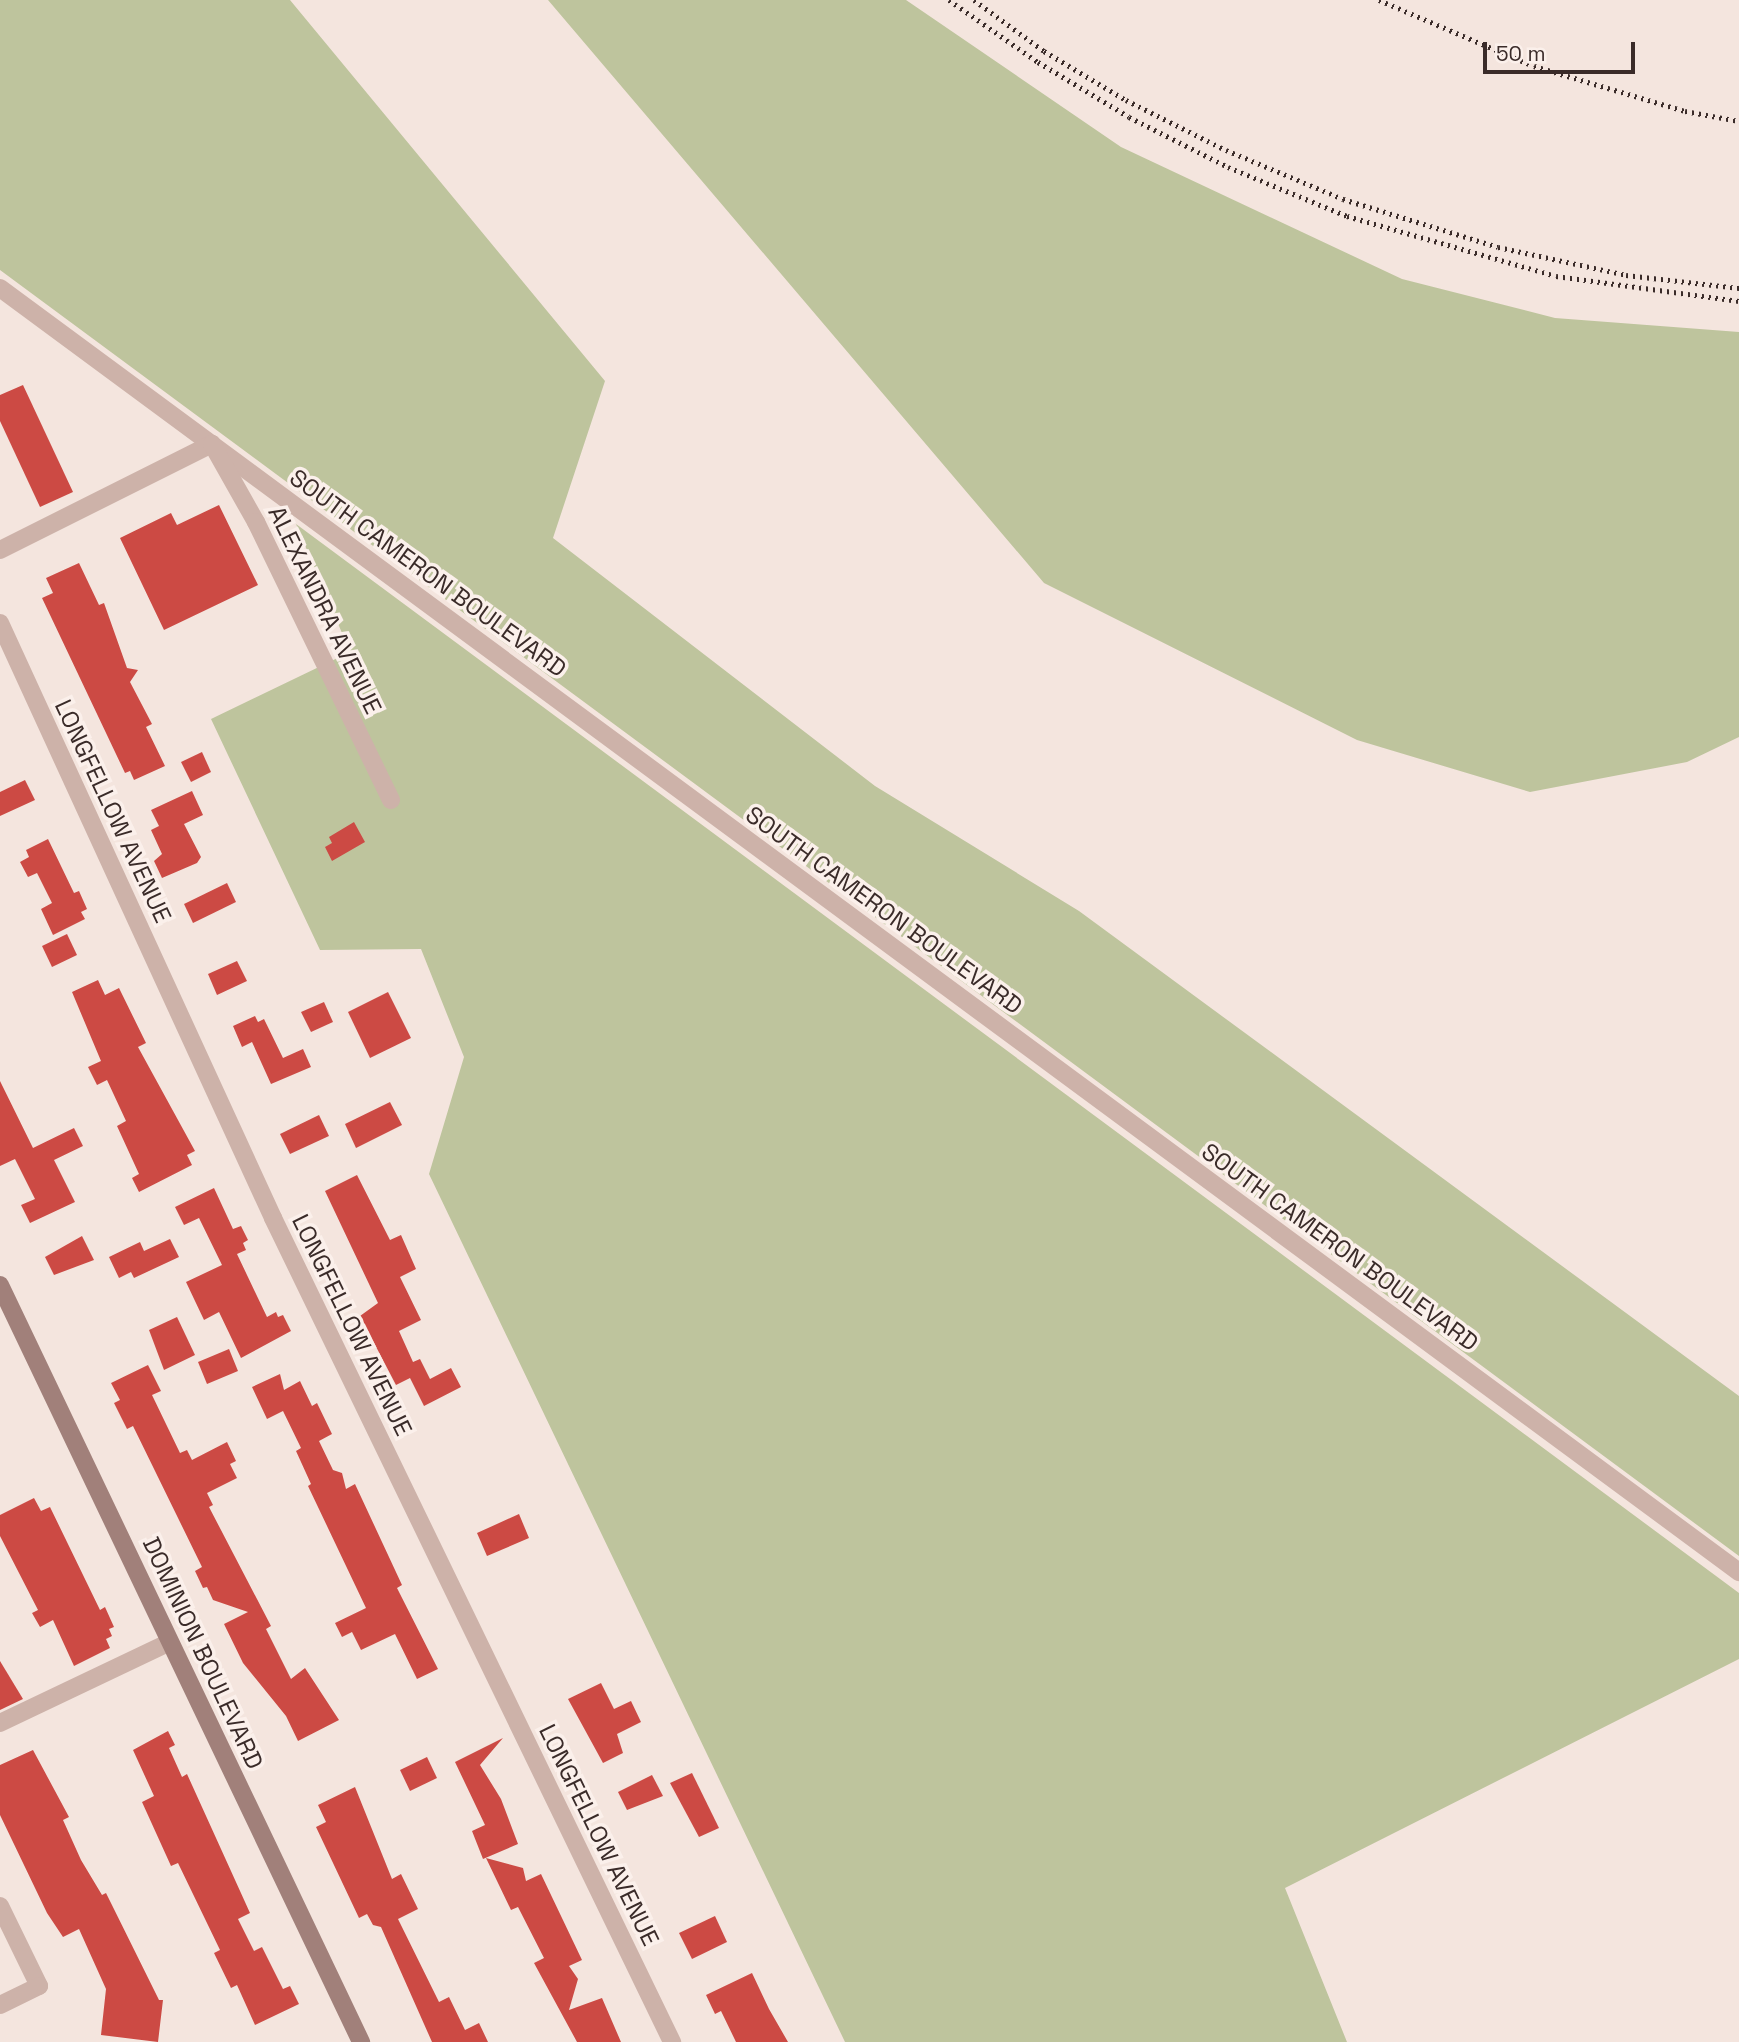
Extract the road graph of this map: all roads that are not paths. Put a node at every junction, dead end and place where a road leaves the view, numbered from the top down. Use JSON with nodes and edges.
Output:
{"nodes":[{"id":1,"x":0,"y":288,"type":"edge"},
{"id":2,"x":212,"y":444,"type":"junction"},
{"id":3,"x":0,"y":550,"type":"edge"},
{"id":4,"x":0,"y":623,"type":"edge"},
{"id":5,"x":391,"y":800,"type":"dead end"},
{"id":6,"x":0,"y":1285,"type":"edge"},
{"id":7,"x":1739,"y":1572,"type":"edge"},
{"id":8,"x":170,"y":1642,"type":"junction"},
{"id":9,"x":0,"y":1723,"type":"edge"},
{"id":10,"x":0,"y":1906,"type":"edge"},
{"id":11,"x":0,"y":2005,"type":"edge"},
{"id":12,"x":361,"y":2042,"type":"edge"},
{"id":13,"x":672,"y":2042,"type":"edge"}],
"edges":[{"from":1,"to":2,"type":"street","name":"SOUTH CAMERON BOULEVARD"},
{"from":2,"to":3,"type":"street"},
{"from":2,"to":5,"type":"street","name":"ALEXANDRA AVENUE"},
{"from":2,"to":7,"type":"street","name":"SOUTH CAMERON BOULEVARD"},
{"from":4,"to":13,"type":"street","name":"LONGFELLOW AVENUE"},
{"from":6,"to":8,"type":"street","name":"DOMINION BOULEVARD"},
{"from":8,"to":9,"type":"street"},
{"from":8,"to":12,"type":"street","name":"DOMINION BOULEVARD"},
{"from":10,"to":11,"type":"street"}]}
